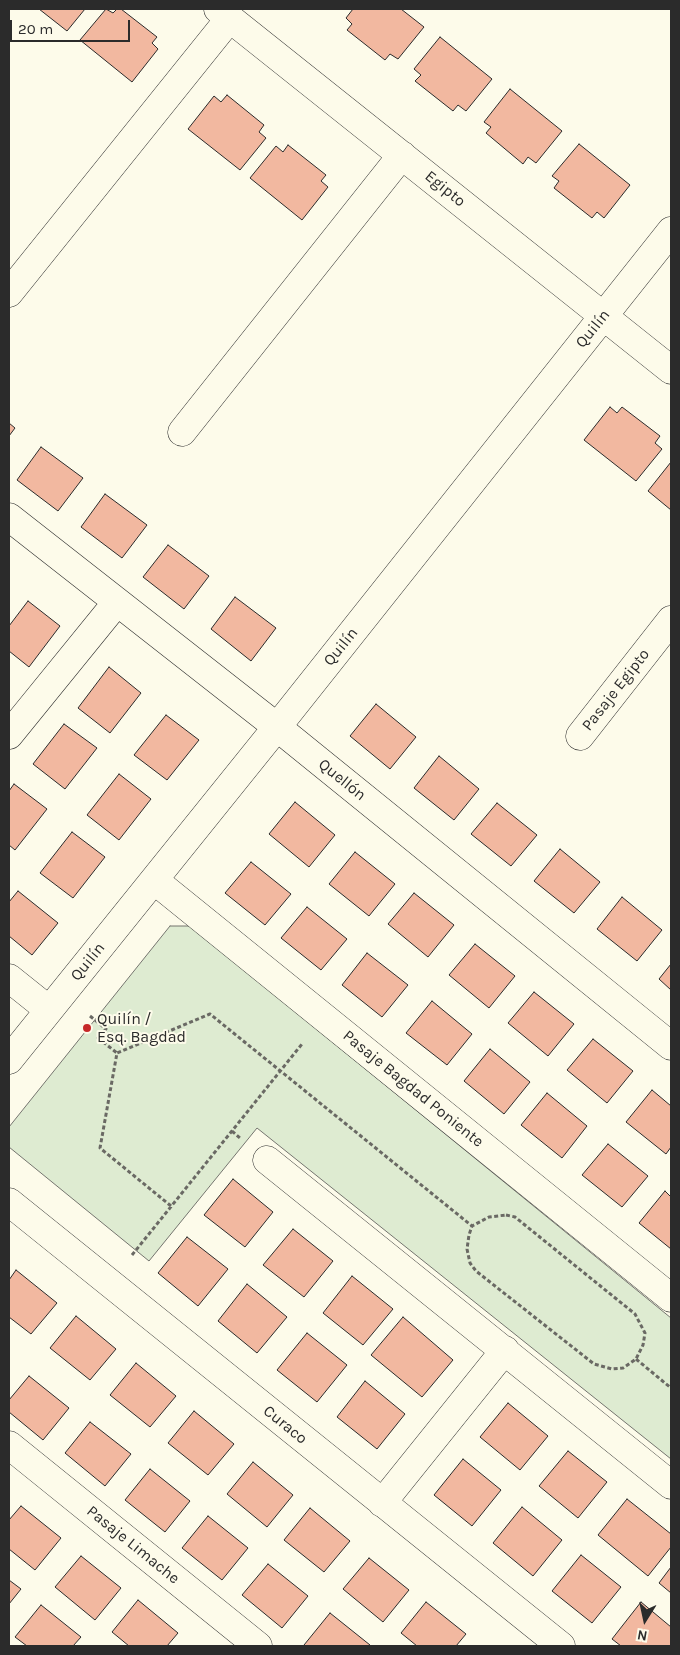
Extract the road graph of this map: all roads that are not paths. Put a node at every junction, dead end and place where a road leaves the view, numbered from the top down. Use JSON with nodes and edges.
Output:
{"nodes":[{"id":1,"x":224,"y":13,"type":"edge"},
{"id":2,"x":402,"y":155,"type":"junction"},
{"id":3,"x":671,"y":231,"type":"edge"},
{"id":4,"x":9,"y":293,"type":"edge"},
{"id":5,"x":604,"y":316,"type":"junction"},
{"id":6,"x":671,"y":370,"type":"edge"},
{"id":7,"x":182,"y":432,"type":"dead end"},
{"id":8,"x":9,"y":517,"type":"edge"},
{"id":9,"x":117,"y":602,"type":"junction"},
{"id":10,"x":671,"y":620,"type":"edge"},
{"id":11,"x":277,"y":727,"type":"junction"},
{"id":12,"x":9,"y":735,"type":"edge"},
{"id":13,"x":580,"y":736,"type":"dead end"},
{"id":14,"x":154,"y":880,"type":"junction"},
{"id":15,"x":9,"y":978,"type":"edge"},
{"id":16,"x":49,"y":1010,"type":"junction"},
{"id":17,"x":671,"y":1046,"type":"edge"},
{"id":18,"x":9,"y":1060,"type":"edge"},
{"id":19,"x":267,"y":1160,"type":"dead end"},
{"id":20,"x":9,"y":1202,"type":"edge"},
{"id":21,"x":671,"y":1298,"type":"edge"},
{"id":22,"x":505,"y":1350,"type":"junction"},
{"id":23,"x":9,"y":1445,"type":"edge"},
{"id":24,"x":671,"y":1485,"type":"edge"},
{"id":25,"x":382,"y":1503,"type":"junction"},
{"id":26,"x":258,"y":1646,"type":"edge"},
{"id":27,"x":561,"y":1646,"type":"edge"}],
"edges":[{"from":1,"to":2,"type":"street","name":"Egipto"},
{"from":1,"to":4,"type":"street"},
{"from":2,"to":5,"type":"street","name":"Egipto"},
{"from":2,"to":7,"type":"street"},
{"from":3,"to":5,"type":"street","name":"Quilín"},
{"from":5,"to":6,"type":"street","name":"Egipto"},
{"from":5,"to":11,"type":"street","name":"Quilín"},
{"from":8,"to":9,"type":"street","name":"Quellón"},
{"from":9,"to":11,"type":"street","name":"Quellón"},
{"from":9,"to":12,"type":"street"},
{"from":10,"to":13,"type":"street","name":"Pasaje Egipto"},
{"from":11,"to":14,"type":"street","name":"Quilín"},
{"from":11,"to":17,"type":"street","name":"Quellón"},
{"from":14,"to":16,"type":"street","name":"Quilín"},
{"from":14,"to":21,"type":"street","name":"Pasaje Bagdad Poniente"},
{"from":15,"to":16,"type":"street"},
{"from":16,"to":18,"type":"street","name":"Quilín"},
{"from":19,"to":22,"type":"street"},
{"from":20,"to":25,"type":"street","name":"Curaco"},
{"from":22,"to":24,"type":"street"},
{"from":22,"to":25,"type":"street"},
{"from":23,"to":26,"type":"street","name":"Pasaje Limache"},
{"from":25,"to":27,"type":"street","name":"Curaco"}]}
